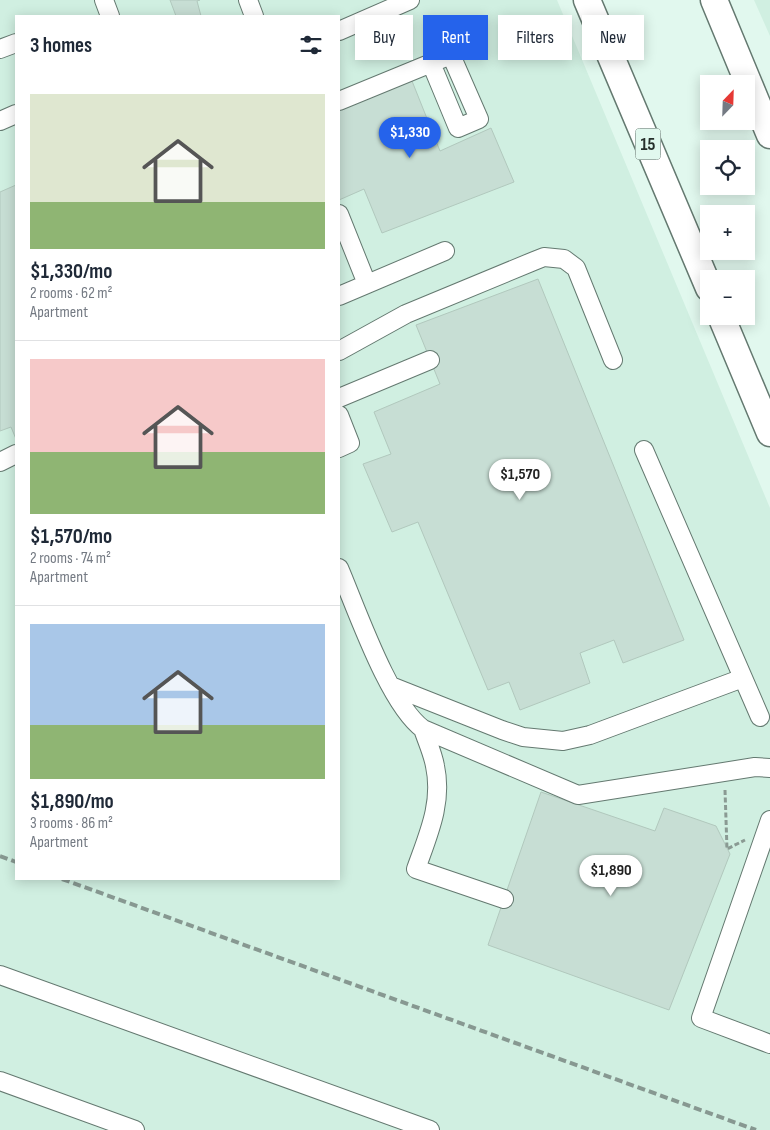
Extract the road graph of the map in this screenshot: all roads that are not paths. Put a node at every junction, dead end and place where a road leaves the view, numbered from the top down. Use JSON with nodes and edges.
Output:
{"nodes":[{"id":1,"x":104,"y":0,"type":"edge"},
{"id":2,"x":248,"y":0,"type":"edge"},
{"id":3,"x":410,"y":0,"type":"edge"},
{"id":4,"x":587,"y":0,"type":"edge"},
{"id":5,"x":714,"y":0,"type":"edge"},
{"id":6,"x":110,"y":15,"type":"edge"},
{"id":7,"x":254,"y":15,"type":"edge"},
{"id":8,"x":340,"y":31,"type":"edge"},
{"id":9,"x":15,"y":43,"type":"edge"},
{"id":10,"x":0,"y":49,"type":"edge"},
{"id":11,"x":431,"y":63,"type":"dead end"},
{"id":12,"x":340,"y":100,"type":"edge"},
{"id":13,"x":15,"y":114,"type":"edge"},
{"id":14,"x":0,"y":121,"type":"edge"},
{"id":15,"x":770,"y":135,"type":"edge"},
{"id":16,"x":340,"y":216,"type":"edge"},
{"id":17,"x":445,"y":251,"type":"dead end"},
{"id":18,"x":701,"y":270,"type":"edge"},
{"id":19,"x":367,"y":284,"type":"junction"},
{"id":20,"x":340,"y":296,"type":"edge"},
{"id":21,"x":725,"y":325,"type":"edge"},
{"id":22,"x":340,"y":350,"type":"edge"},
{"id":23,"x":430,"y":360,"type":"dead end"},
{"id":24,"x":614,"y":360,"type":"dead end"},
{"id":25,"x":340,"y":398,"type":"edge"},
{"id":26,"x":340,"y":418,"type":"edge"},
{"id":27,"x":770,"y":433,"type":"edge"},
{"id":28,"x":340,"y":448,"type":"edge"},
{"id":29,"x":644,"y":450,"type":"dead end"},
{"id":30,"x":15,"y":454,"type":"edge"},
{"id":31,"x":0,"y":462,"type":"edge"},
{"id":32,"x":340,"y":570,"type":"edge"},
{"id":33,"x":743,"y":678,"type":"junction"},
{"id":34,"x":391,"y":686,"type":"junction"},
{"id":35,"x":760,"y":717,"type":"dead end"},
{"id":36,"x":423,"y":729,"type":"junction"},
{"id":37,"x":770,"y":768,"type":"edge"},
{"id":38,"x":770,"y":820,"type":"edge"},
{"id":39,"x":504,"y":899,"type":"dead end"},
{"id":40,"x":0,"y":975,"type":"edge"},
{"id":41,"x":770,"y":1044,"type":"edge"},
{"id":42,"x":0,"y":1081,"type":"edge"},
{"id":43,"x":135,"y":1130,"type":"edge"},
{"id":44,"x":430,"y":1130,"type":"edge"}],
"edges":[{"from":1,"to":6,"type":"street"},
{"from":2,"to":7,"type":"street"},
{"from":3,"to":8,"type":"street"},
{"from":4,"to":18,"type":"highway","number":"15"},
{"from":5,"to":15,"type":"highway"},
{"from":9,"to":10,"type":"street"},
{"from":11,"to":12,"type":"street"},
{"from":13,"to":14,"type":"street"},
{"from":16,"to":19,"type":"street"},
{"from":17,"to":19,"type":"street"},
{"from":19,"to":20,"type":"street"},
{"from":21,"to":27,"type":"highway"},
{"from":22,"to":24,"type":"street"},
{"from":23,"to":25,"type":"street"},
{"from":26,"to":28,"type":"street"},
{"from":29,"to":33,"type":"street"},
{"from":30,"to":31,"type":"street"},
{"from":32,"to":34,"type":"street"},
{"from":33,"to":34,"type":"street"},
{"from":33,"to":35,"type":"street"},
{"from":34,"to":36,"type":"street"},
{"from":36,"to":37,"type":"street"},
{"from":36,"to":39,"type":"street"},
{"from":38,"to":41,"type":"street"},
{"from":40,"to":44,"type":"street"},
{"from":42,"to":43,"type":"street"}]}
